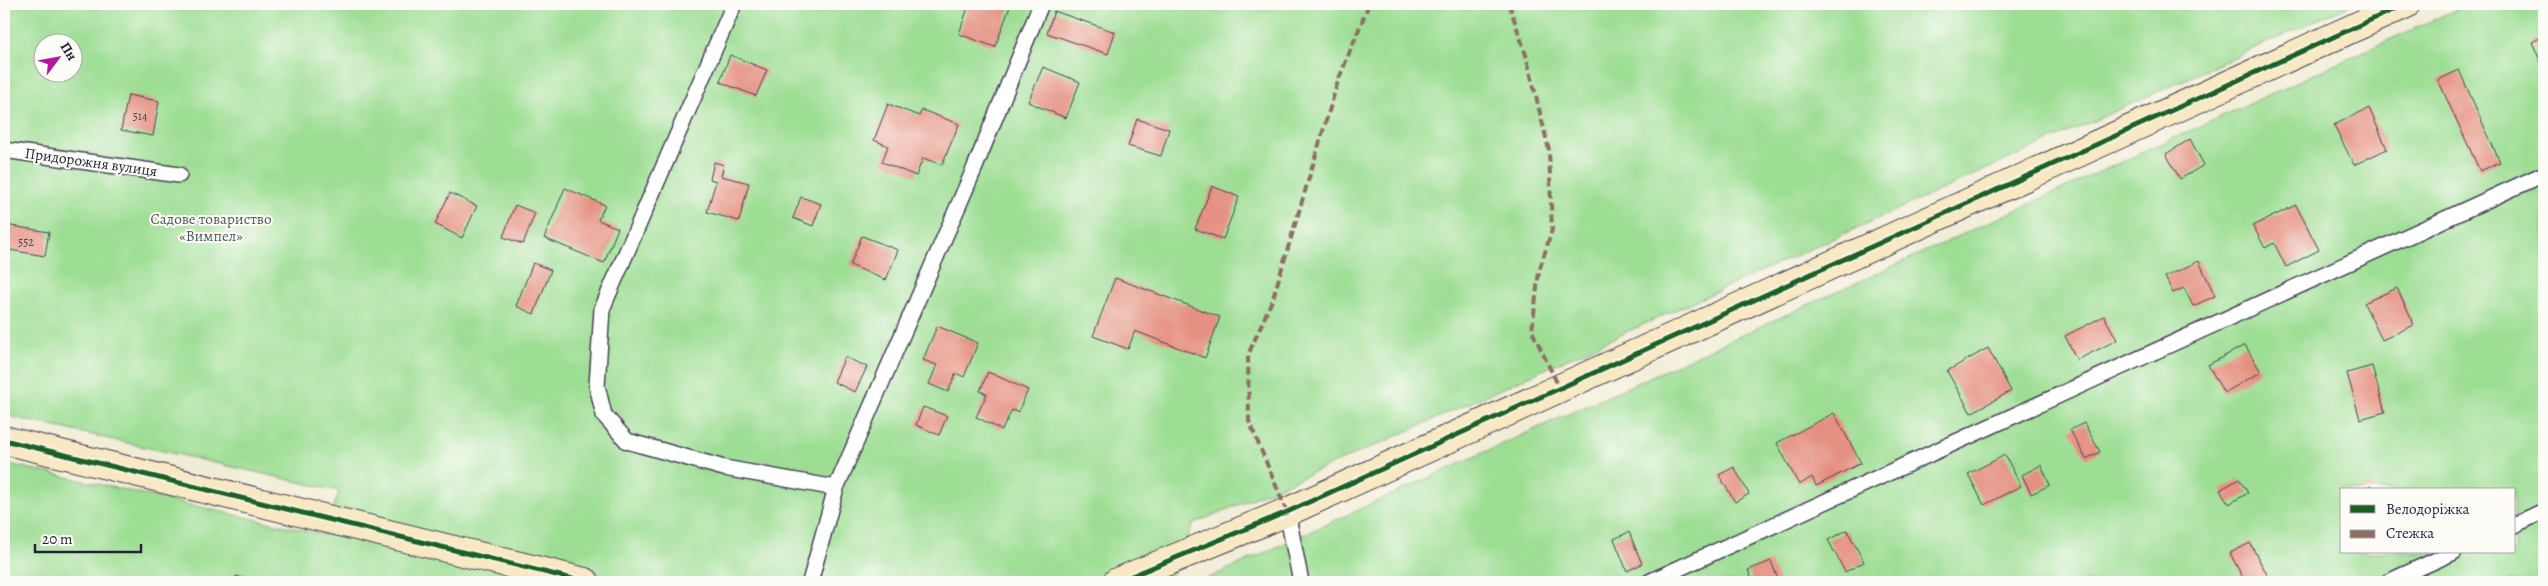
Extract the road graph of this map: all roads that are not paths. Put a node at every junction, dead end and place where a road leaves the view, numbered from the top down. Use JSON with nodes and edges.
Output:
{"nodes":[{"id":1,"x":734,"y":4,"type":"edge"},
{"id":2,"x":1041,"y":4,"type":"edge"},
{"id":3,"x":2406,"y":4,"type":"edge"},
{"id":4,"x":4,"y":150,"type":"edge"},
{"id":5,"x":179,"y":174,"type":"dead end"},
{"id":6,"x":2544,"y":174,"type":"edge"},
{"id":7,"x":4,"y":440,"type":"edge"},
{"id":8,"x":836,"y":488,"type":"junction"},
{"id":9,"x":2544,"y":511,"type":"edge"},
{"id":10,"x":1287,"y":512,"type":"junction"},
{"id":11,"x":2516,"y":524,"type":"edge"},
{"id":12,"x":2450,"y":554,"type":"edge"},
{"id":13,"x":585,"y":582,"type":"edge"},
{"id":14,"x":810,"y":582,"type":"edge"},
{"id":15,"x":1117,"y":582,"type":"edge"},
{"id":16,"x":1300,"y":582,"type":"edge"},
{"id":17,"x":1649,"y":582,"type":"edge"},
{"id":18,"x":2388,"y":582,"type":"edge"}],
"edges":[{"from":1,"to":8,"type":"lane"},
{"from":2,"to":8,"type":"lane"},
{"from":3,"to":10,"type":"street"},
{"from":4,"to":5,"type":"lane","name":"Придорожня вулиця"},
{"from":6,"to":17,"type":"lane"},
{"from":7,"to":13,"type":"street"},
{"from":8,"to":14,"type":"lane"},
{"from":9,"to":11,"type":"lane"},
{"from":10,"to":15,"type":"street"},
{"from":10,"to":16,"type":"lane"},
{"from":12,"to":18,"type":"lane"}]}
